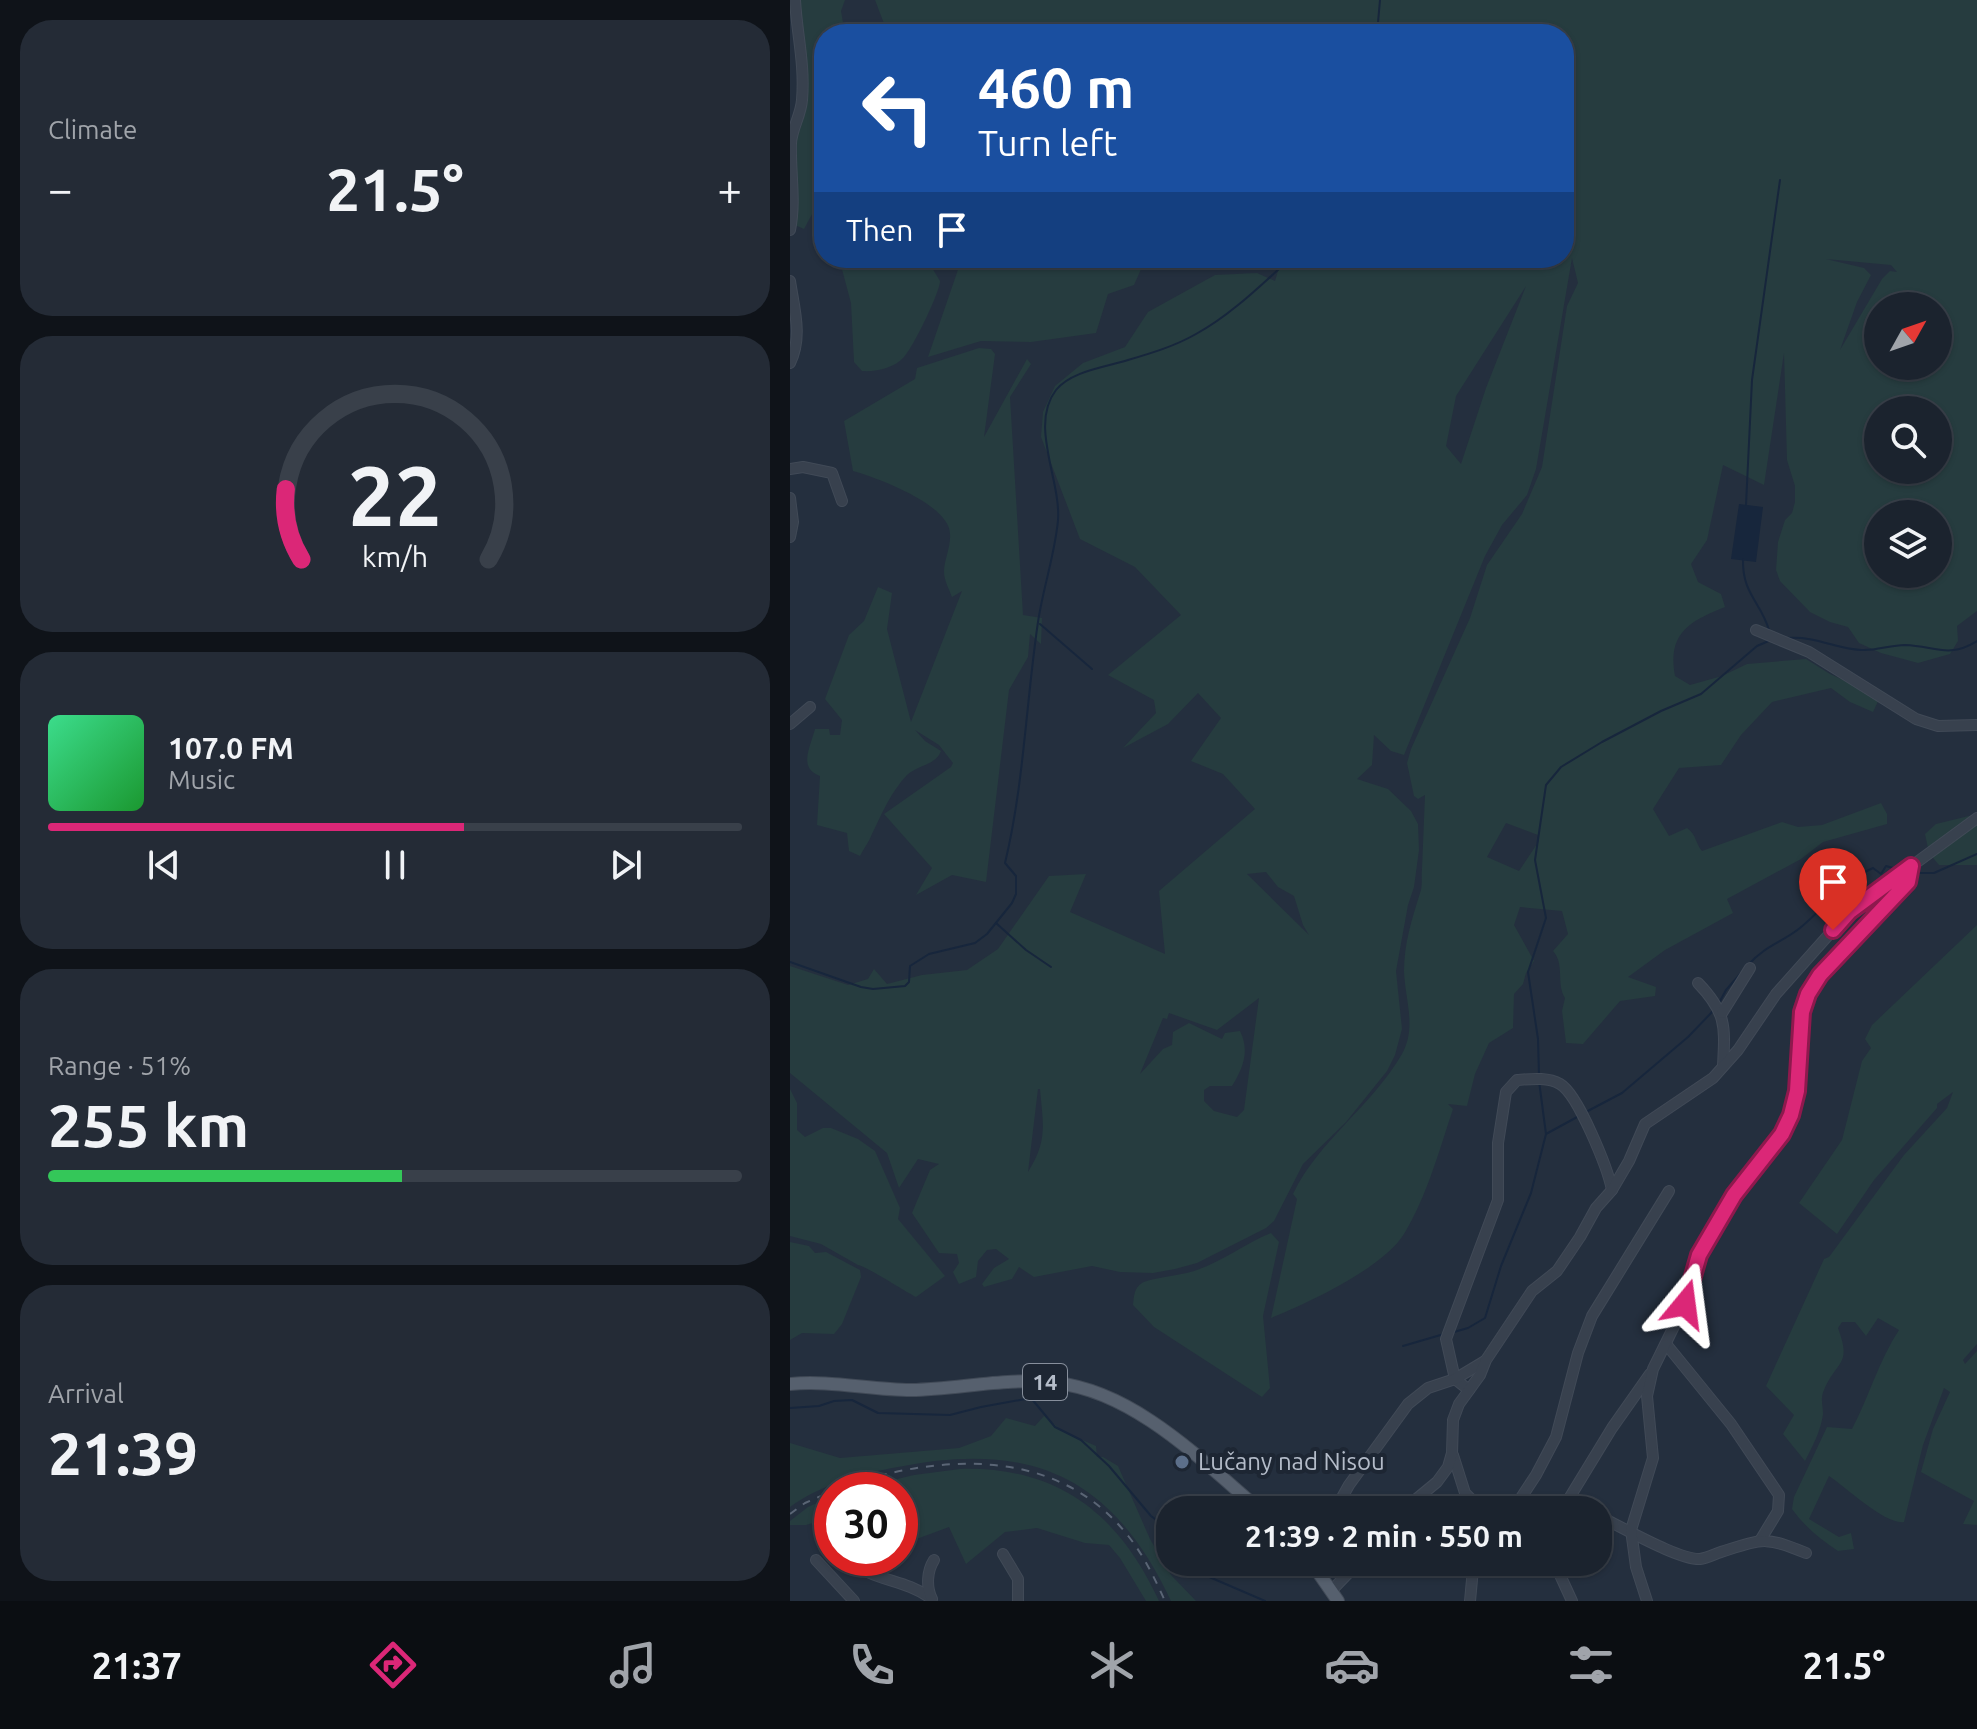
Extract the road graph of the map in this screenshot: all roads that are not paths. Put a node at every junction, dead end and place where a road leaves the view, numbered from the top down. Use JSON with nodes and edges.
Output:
{"nodes":[{"id":1,"x":795,"y":0,"type":"edge"},
{"id":2,"x":790,"y":230,"type":"edge"},
{"id":3,"x":790,"y":281,"type":"edge"},
{"id":4,"x":790,"y":363,"type":"edge"},
{"id":5,"x":790,"y":469,"type":"edge"},
{"id":6,"x":790,"y":498,"type":"edge"},
{"id":7,"x":842,"y":501,"type":"dead end"},
{"id":8,"x":790,"y":537,"type":"edge"},
{"id":9,"x":1756,"y":630,"type":"dead end"},
{"id":10,"x":810,"y":707,"type":"dead end"},
{"id":11,"x":790,"y":724,"type":"edge"},
{"id":12,"x":1977,"y":725,"type":"edge"},
{"id":13,"x":1977,"y":818,"type":"edge"},
{"id":14,"x":1911,"y":866,"type":"junction"},
{"id":15,"x":1750,"y":968,"type":"dead end"},
{"id":16,"x":1698,"y":983,"type":"dead end"},
{"id":17,"x":1722,"y":1013,"type":"junction"},
{"id":18,"x":1723,"y":1066,"type":"junction"},
{"id":19,"x":1612,"y":1190,"type":"junction"},
{"id":20,"x":1669,"y":1191,"type":"dead end"},
{"id":21,"x":1666,"y":1344,"type":"junction"},
{"id":22,"x":1486,"y":1360,"type":"junction"},
{"id":23,"x":1653,"y":1369,"type":"junction"},
{"id":24,"x":1455,"y":1379,"type":"junction"},
{"id":25,"x":790,"y":1384,"type":"edge"},
{"id":26,"x":1469,"y":1390,"type":"junction"},
{"id":27,"x":1452,"y":1453,"type":"junction"},
{"id":28,"x":1243,"y":1496,"type":"edge"},
{"id":29,"x":1343,"y":1496,"type":"edge"},
{"id":30,"x":1420,"y":1496,"type":"edge"},
{"id":31,"x":1468,"y":1496,"type":"edge"},
{"id":32,"x":1522,"y":1496,"type":"edge"},
{"id":33,"x":1571,"y":1496,"type":"edge"},
{"id":34,"x":1612,"y":1522,"type":"edge"},
{"id":35,"x":1631,"y":1530,"type":"junction"},
{"id":36,"x":1761,"y":1539,"type":"junction"},
{"id":37,"x":1806,"y":1553,"type":"dead end"},
{"id":38,"x":1003,"y":1554,"type":"dead end"},
{"id":39,"x":934,"y":1560,"type":"dead end"},
{"id":40,"x":831,"y":1576,"type":"edge"},
{"id":41,"x":879,"y":1576,"type":"edge"},
{"id":42,"x":1321,"y":1576,"type":"edge"},
{"id":43,"x":1349,"y":1576,"type":"edge"},
{"id":44,"x":1474,"y":1576,"type":"edge"},
{"id":45,"x":1560,"y":1576,"type":"edge"},
{"id":46,"x":1335,"y":1596,"type":"edge"},
{"id":47,"x":931,"y":1599,"type":"edge"},
{"id":48,"x":854,"y":1601,"type":"edge"},
{"id":49,"x":1018,"y":1601,"type":"edge"},
{"id":50,"x":1470,"y":1601,"type":"edge"},
{"id":51,"x":1572,"y":1601,"type":"edge"},
{"id":52,"x":1647,"y":1601,"type":"edge"}],
"edges":[{"from":1,"to":2,"type":"street"},
{"from":3,"to":4,"type":"street"},
{"from":5,"to":7,"type":"street"},
{"from":6,"to":8,"type":"street"},
{"from":9,"to":12,"type":"street"},
{"from":10,"to":11,"type":"street"},
{"from":13,"to":14,"type":"street"},
{"from":14,"to":18,"type":"street"},
{"from":14,"to":21,"type":"street"},
{"from":15,"to":17,"type":"street"},
{"from":16,"to":17,"type":"street"},
{"from":17,"to":18,"type":"street"},
{"from":18,"to":19,"type":"street"},
{"from":19,"to":22,"type":"street"},
{"from":19,"to":24,"type":"street"},
{"from":20,"to":32,"type":"street"},
{"from":21,"to":23,"type":"street"},
{"from":21,"to":36,"type":"street"},
{"from":22,"to":24,"type":"street"},
{"from":22,"to":26,"type":"street"},
{"from":23,"to":33,"type":"street"},
{"from":23,"to":35,"type":"street"},
{"from":24,"to":26,"type":"street"},
{"from":24,"to":29,"type":"street"},
{"from":25,"to":28,"type":"main road","number":"14"},
{"from":26,"to":27,"type":"street"},
{"from":27,"to":30,"type":"street"},
{"from":27,"to":31,"type":"street"},
{"from":34,"to":35,"type":"street"},
{"from":35,"to":36,"type":"street"},
{"from":35,"to":52,"type":"street"},
{"from":36,"to":37,"type":"street"},
{"from":38,"to":49,"type":"street"},
{"from":39,"to":47,"type":"street"},
{"from":40,"to":48,"type":"street"},
{"from":41,"to":47,"type":"street"},
{"from":42,"to":46,"type":"main road"},
{"from":43,"to":46,"type":"street"},
{"from":44,"to":50,"type":"street"},
{"from":45,"to":51,"type":"street"}]}
